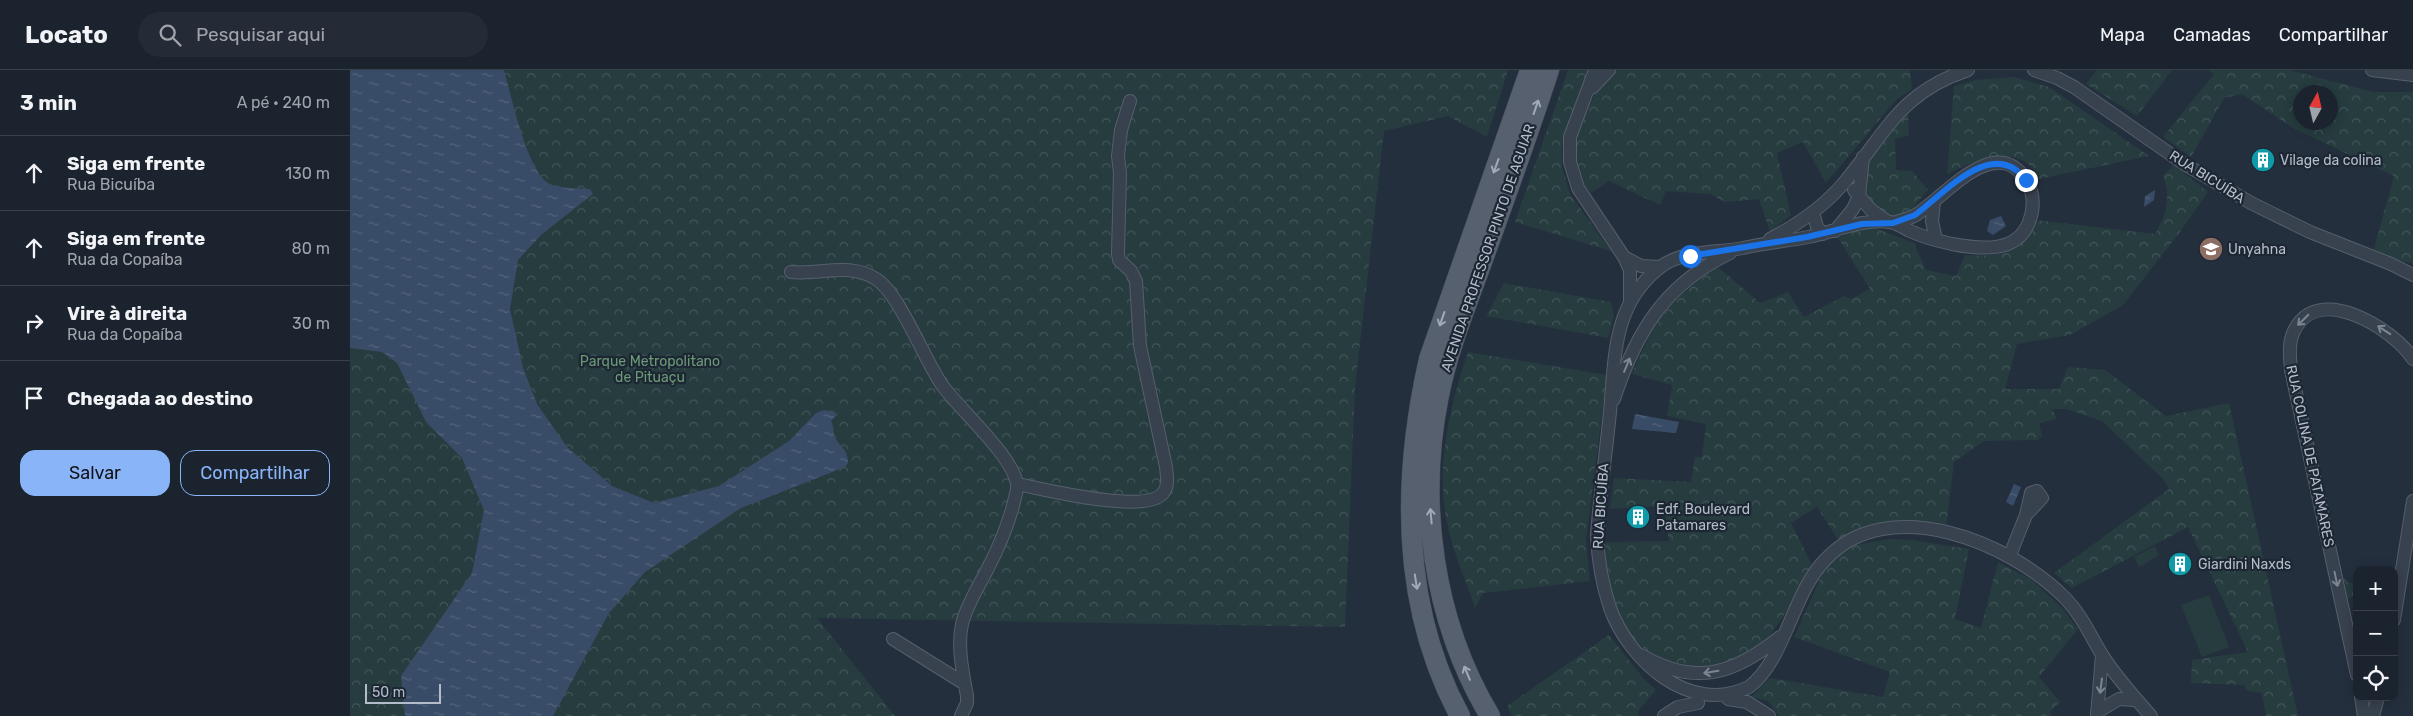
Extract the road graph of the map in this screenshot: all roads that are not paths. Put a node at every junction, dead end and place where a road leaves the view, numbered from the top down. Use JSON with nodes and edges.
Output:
{"nodes":[{"id":1,"x":1530,"y":70,"type":"edge"},
{"id":2,"x":1549,"y":70,"type":"edge"},
{"id":3,"x":1596,"y":70,"type":"edge"},
{"id":4,"x":1609,"y":70,"type":"edge"},
{"id":5,"x":1968,"y":70,"type":"edge"},
{"id":6,"x":2034,"y":70,"type":"edge"},
{"id":7,"x":2372,"y":70,"type":"edge"},
{"id":8,"x":2413,"y":75,"type":"edge"},
{"id":9,"x":1589,"y":92,"type":"junction"},
{"id":10,"x":1130,"y":101,"type":"dead end"},
{"id":11,"x":1863,"y":157,"type":"junction"},
{"id":12,"x":1842,"y":184,"type":"junction"},
{"id":13,"x":1858,"y":196,"type":"junction"},
{"id":14,"x":1934,"y":201,"type":"junction"},
{"id":15,"x":1813,"y":212,"type":"junction"},
{"id":16,"x":1891,"y":222,"type":"junction"},
{"id":17,"x":1829,"y":232,"type":"junction"},
{"id":18,"x":1936,"y":240,"type":"junction"},
{"id":19,"x":1760,"y":244,"type":"junction"},
{"id":20,"x":1741,"y":248,"type":"junction"},
{"id":21,"x":1624,"y":257,"type":"junction"},
{"id":22,"x":1674,"y":261,"type":"junction"},
{"id":23,"x":2391,"y":264,"type":"junction"},
{"id":24,"x":1659,"y":267,"type":"junction"},
{"id":25,"x":2413,"y":268,"type":"edge"},
{"id":26,"x":790,"y":272,"type":"dead end"},
{"id":27,"x":2413,"y":275,"type":"edge"},
{"id":28,"x":1689,"y":277,"type":"junction"},
{"id":29,"x":1630,"y":301,"type":"junction"},
{"id":30,"x":1620,"y":327,"type":"junction"},
{"id":31,"x":1641,"y":337,"type":"junction"},
{"id":32,"x":2413,"y":359,"type":"edge"},
{"id":33,"x":1610,"y":411,"type":"junction"},
{"id":34,"x":1017,"y":484,"type":"junction"},
{"id":35,"x":2413,"y":501,"type":"edge"},
{"id":36,"x":2026,"y":515,"type":"dead end"},
{"id":37,"x":2010,"y":555,"type":"junction"},
{"id":38,"x":2395,"y":611,"type":"edge"},
{"id":39,"x":1784,"y":634,"type":"junction"},
{"id":40,"x":893,"y":639,"type":"dead end"},
{"id":41,"x":1636,"y":652,"type":"junction"},
{"id":42,"x":2102,"y":655,"type":"junction"},
{"id":43,"x":2353,"y":656,"type":"edge"},
{"id":44,"x":1742,"y":663,"type":"junction"},
{"id":45,"x":1678,"y":672,"type":"junction"},
{"id":46,"x":1757,"y":679,"type":"junction"},
{"id":47,"x":965,"y":684,"type":"junction"},
{"id":48,"x":1672,"y":691,"type":"junction"},
{"id":49,"x":1725,"y":699,"type":"junction"},
{"id":50,"x":2135,"y":700,"type":"junction"},
{"id":51,"x":2362,"y":701,"type":"edge"},
{"id":52,"x":2377,"y":701,"type":"edge"},
{"id":53,"x":1704,"y":702,"type":"junction"},
{"id":54,"x":2097,"y":714,"type":"edge"},
{"id":55,"x":961,"y":716,"type":"edge"},
{"id":56,"x":1460,"y":716,"type":"edge"},
{"id":57,"x":1490,"y":716,"type":"edge"},
{"id":58,"x":1664,"y":716,"type":"edge"},
{"id":59,"x":1769,"y":716,"type":"edge"},
{"id":60,"x":2151,"y":716,"type":"edge"},
{"id":61,"x":2364,"y":716,"type":"edge"},
{"id":62,"x":2373,"y":716,"type":"edge"}],
"edges":[{"from":1,"to":56,"type":"main road","name":"AVENIDA PROFESSOR PINTO DE AGUIAR","one_way":true},
{"from":57,"to":2,"type":"main road","name":"AVENIDA PROFESSOR PINTO DE AGUIAR","one_way":true},
{"from":3,"to":9,"type":"street"},
{"from":4,"to":9,"type":"street"},
{"from":5,"to":11,"type":"street","name":"RUA BICUÍBA"},
{"from":6,"to":23,"type":"street","name":"RUA BICUÍBA"},
{"from":7,"to":8,"type":"street"},
{"from":9,"to":21,"type":"street"},
{"from":10,"to":34,"type":"street"},
{"from":11,"to":12,"type":"street","name":"RUA BICUÍBA"},
{"from":11,"to":13,"type":"street"},
{"from":12,"to":13,"type":"street"},
{"from":12,"to":15,"type":"street","name":"RUA BICUÍBA"},
{"from":13,"to":16,"type":"street"},
{"from":13,"to":17,"type":"street"},
{"from":14,"to":16,"type":"street","name":"RUA BICUÍBA"},
{"from":14,"to":18,"type":"street"},
{"from":14,"to":18,"type":"street"},
{"from":15,"to":17,"type":"street"},
{"from":15,"to":19,"type":"street","name":"RUA BICUÍBA"},
{"from":16,"to":17,"type":"street","name":"RUA BICUÍBA"},
{"from":16,"to":18,"type":"street"},
{"from":17,"to":19,"type":"street","name":"RUA BICUÍBA"},
{"from":19,"to":20,"type":"street","name":"RUA BICUÍBA"},
{"from":20,"to":22,"type":"street","name":"RUA BICUÍBA"},
{"from":20,"to":28,"type":"street","name":"RUA BICUÍBA"},
{"from":21,"to":24,"type":"street"},
{"from":21,"to":29,"type":"street"},
{"from":22,"to":24,"type":"street","name":"RUA BICUÍBA"},
{"from":22,"to":28,"type":"street"},
{"from":23,"to":25,"type":"street","name":"RUA BICUÍBA"},
{"from":23,"to":27,"type":"street","name":"RUA BICUÍBA"},
{"from":24,"to":29,"type":"street","name":"RUA BICUÍBA"},
{"from":26,"to":34,"type":"street"},
{"from":28,"to":31,"type":"street","name":"RUA BICUÍBA"},
{"from":29,"to":30,"type":"street","name":"RUA BICUÍBA"},
{"from":30,"to":31,"type":"street"},
{"from":30,"to":33,"type":"street","name":"RUA BICUÍBA"},
{"from":33,"to":31,"type":"street","name":"RUA BICUÍBA","one_way":true},
{"from":32,"to":43,"type":"street","name":"RUA COLINA DE PATAMARES","one_way":true},
{"from":33,"to":41,"type":"street","name":"RUA BICUÍBA"},
{"from":34,"to":47,"type":"street"},
{"from":35,"to":38,"type":"street"},
{"from":36,"to":37,"type":"street"},
{"from":37,"to":39,"type":"street","name":"RUA BICUÍBA"},
{"from":37,"to":42,"type":"street","name":"RUA BICUÍBA"},
{"from":39,"to":44,"type":"street","name":"RUA BICUÍBA"},
{"from":39,"to":46,"type":"street","name":"RUA BICUÍBA"},
{"from":40,"to":47,"type":"street"},
{"from":41,"to":45,"type":"street","name":"RUA BICUÍBA"},
{"from":41,"to":48,"type":"street","name":"RUA BICUÍBA"},
{"from":42,"to":50,"type":"street","name":"RUA BICUÍBA"},
{"from":42,"to":54,"type":"street","one_way":true},
{"from":44,"to":45,"type":"street","name":"RUA BICUÍBA","one_way":true},
{"from":44,"to":46,"type":"street"},
{"from":45,"to":48,"type":"street"},
{"from":46,"to":49,"type":"street","name":"RUA BICUÍBA"},
{"from":47,"to":55,"type":"street"},
{"from":48,"to":53,"type":"street","name":"RUA BICUÍBA"},
{"from":49,"to":53,"type":"street","name":"RUA BICUÍBA"},
{"from":49,"to":59,"type":"street"},
{"from":50,"to":54,"type":"street"},
{"from":50,"to":60,"type":"street","name":"RUA BICUÍBA"},
{"from":51,"to":61,"type":"street"},
{"from":52,"to":62,"type":"street"},
{"from":53,"to":58,"type":"street"}]}
